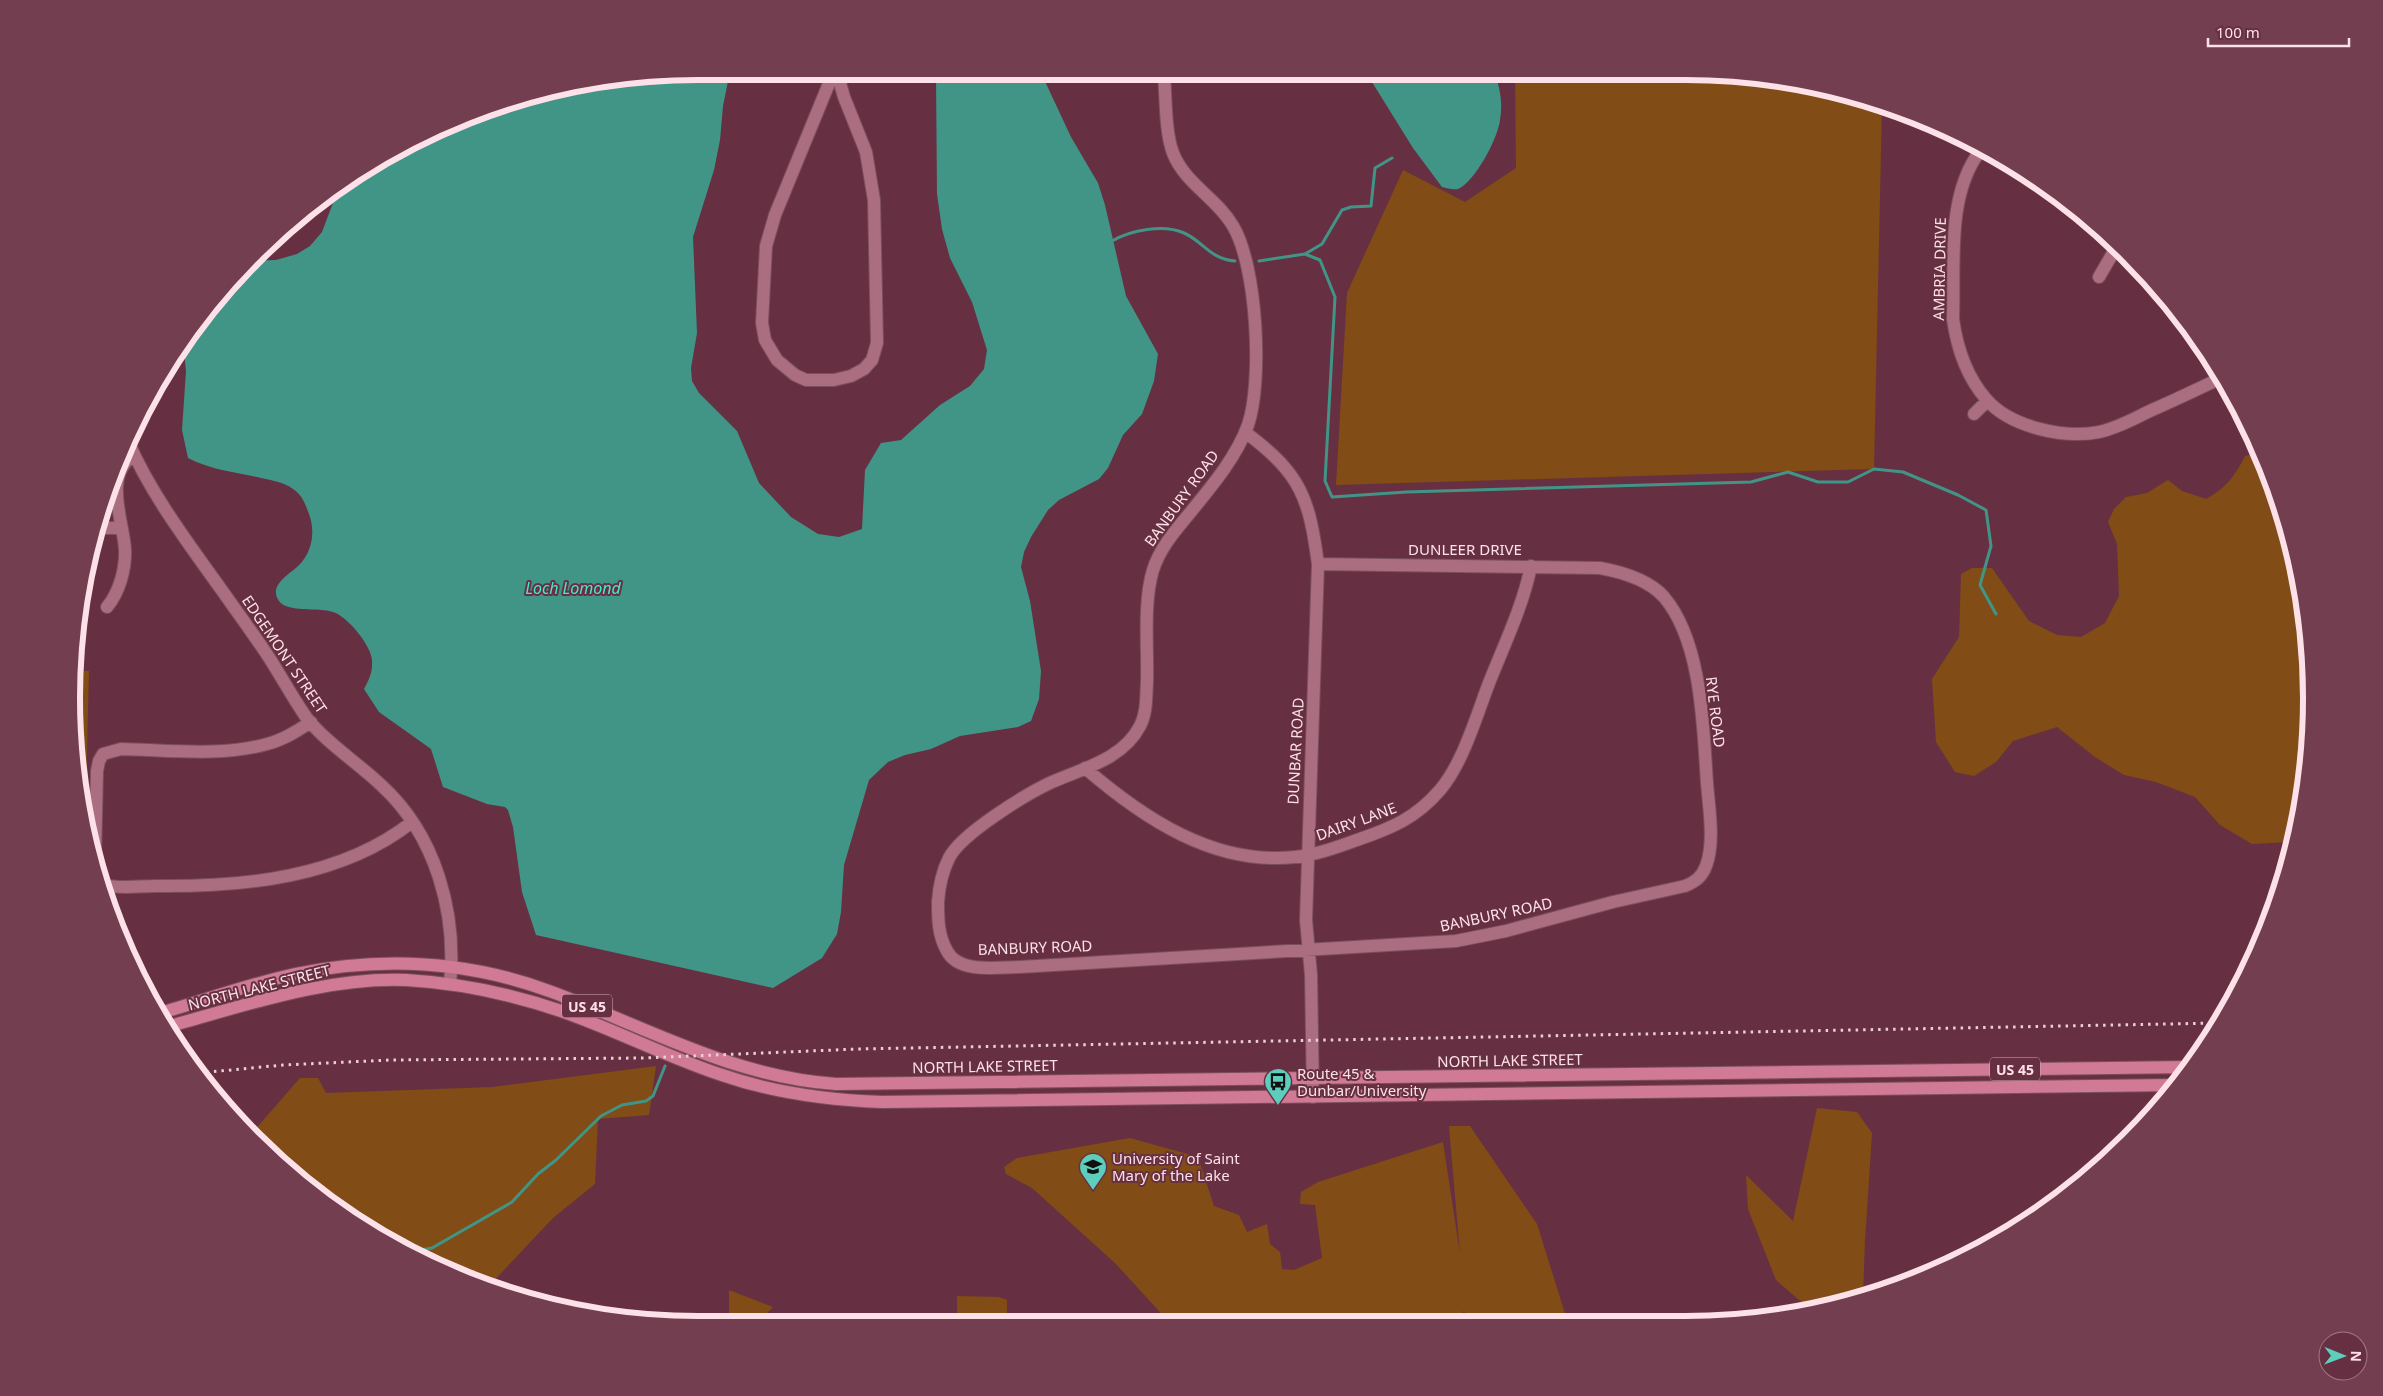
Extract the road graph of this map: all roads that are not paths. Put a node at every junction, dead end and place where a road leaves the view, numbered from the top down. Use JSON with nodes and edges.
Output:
{"nodes":[{"id":1,"x":830,"y":80,"type":"edge"},
{"id":2,"x":839,"y":80,"type":"edge"},
{"id":3,"x":1165,"y":80,"type":"edge"},
{"id":4,"x":1977,"y":154,"type":"edge"},
{"id":5,"x":2113,"y":253,"type":"edge"},
{"id":6,"x":2099,"y":277,"type":"dead end"},
{"id":7,"x":2215,"y":381,"type":"edge"},
{"id":8,"x":1987,"y":401,"type":"junction"},
{"id":9,"x":1974,"y":414,"type":"dead end"},
{"id":10,"x":1244,"y":432,"type":"junction"},
{"id":11,"x":132,"y":451,"type":"edge"},
{"id":12,"x":134,"y":455,"type":"junction"},
{"id":13,"x":128,"y":460,"type":"edge"},
{"id":14,"x":118,"y":485,"type":"edge"},
{"id":15,"x":104,"y":528,"type":"edge"},
{"id":16,"x":121,"y":528,"type":"junction"},
{"id":17,"x":1318,"y":564,"type":"junction"},
{"id":18,"x":1531,"y":566,"type":"junction"},
{"id":19,"x":1611,"y":570,"type":"joint"},
{"id":20,"x":106,"y":607,"type":"dead end"},
{"id":21,"x":311,"y":722,"type":"junction"},
{"id":22,"x":1085,"y":768,"type":"junction"},
{"id":23,"x":412,"y":822,"type":"junction"},
{"id":24,"x":96,"y":834,"type":"edge"},
{"id":25,"x":1306,"y":855,"type":"junction"},
{"id":26,"x":109,"y":885,"type":"edge"},
{"id":27,"x":1685,"y":886,"type":"joint"},
{"id":28,"x":1309,"y":949,"type":"junction"},
{"id":29,"x":452,"y":966,"type":"junction"},
{"id":30,"x":450,"y":984,"type":"junction"},
{"id":31,"x":166,"y":1011,"type":"edge"},
{"id":32,"x":174,"y":1025,"type":"edge"},
{"id":33,"x":2180,"y":1067,"type":"edge"},
{"id":34,"x":1314,"y":1079,"type":"junction"},
{"id":35,"x":2166,"y":1085,"type":"edge"},
{"id":36,"x":1313,"y":1097,"type":"junction"}],
"edges":[{"from":1,"to":2,"type":"street"},
{"from":3,"to":10,"type":"street","name":"BANBURY ROAD"},
{"from":4,"to":8,"type":"street","name":"AMBRIA DRIVE"},
{"from":5,"to":6,"type":"street"},
{"from":7,"to":8,"type":"street","name":"AMBRIA DRIVE"},
{"from":8,"to":9,"type":"street"},
{"from":10,"to":17,"type":"street","name":"DUNBAR ROAD"},
{"from":10,"to":22,"type":"street","name":"BANBURY ROAD"},
{"from":11,"to":12,"type":"street","name":"EDGEMONT STREET"},
{"from":12,"to":13,"type":"street"},
{"from":12,"to":21,"type":"street","name":"EDGEMONT STREET"},
{"from":14,"to":16,"type":"street"},
{"from":15,"to":16,"type":"street"},
{"from":16,"to":20,"type":"street"},
{"from":17,"to":18,"type":"street","name":"DUNLEER DRIVE"},
{"from":17,"to":25,"type":"street","name":"DUNBAR ROAD"},
{"from":18,"to":19,"type":"street","name":"DUNLEER DRIVE"},
{"from":18,"to":25,"type":"street","name":"DAIRY LANE"},
{"from":19,"to":27,"type":"street","name":"RYE ROAD"},
{"from":21,"to":23,"type":"street","name":"EDGEMONT STREET"},
{"from":21,"to":24,"type":"street"},
{"from":22,"to":25,"type":"street","name":"DAIRY LANE"},
{"from":22,"to":28,"type":"street","name":"BANBURY ROAD"},
{"from":23,"to":26,"type":"street"},
{"from":23,"to":29,"type":"street","name":"EDGEMONT STREET"},
{"from":25,"to":28,"type":"street","name":"DUNBAR ROAD"},
{"from":27,"to":28,"type":"street","name":"BANBURY ROAD"},
{"from":28,"to":34,"type":"street","name":"DUNBAR ROAD"},
{"from":29,"to":30,"type":"street","name":"EDGEMONT STREET"},
{"from":29,"to":31,"type":"main road","name":"NORTH LAKE STREET","number":"US 45"},
{"from":29,"to":34,"type":"main road","name":"NORTH LAKE STREET","number":"US 45"},
{"from":30,"to":32,"type":"main road","name":"NORTH LAKE STREET","number":"US 45"},
{"from":30,"to":36,"type":"main road","name":"NORTH LAKE STREET","number":"US 45"},
{"from":33,"to":34,"type":"main road","name":"NORTH LAKE STREET","number":"US 45"},
{"from":34,"to":36,"type":"street","name":"DUNBAR ROAD"},
{"from":35,"to":36,"type":"main road","name":"NORTH LAKE STREET","number":"US 45"}]}
